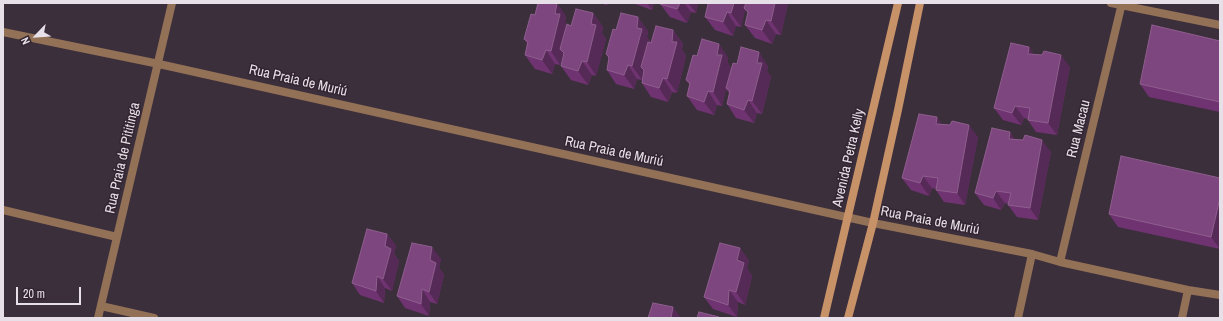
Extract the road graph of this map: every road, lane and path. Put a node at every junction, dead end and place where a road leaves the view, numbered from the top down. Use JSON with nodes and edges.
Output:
{"nodes":[{"id":1,"x":172,"y":3,"type":"edge"},
{"id":2,"x":898,"y":3,"type":"edge"},
{"id":3,"x":920,"y":3,"type":"edge"},
{"id":4,"x":1111,"y":3,"type":"edge"},
{"id":5,"x":1122,"y":4,"type":"edge"},
{"id":6,"x":1220,"y":25,"type":"edge"},
{"id":7,"x":3,"y":32,"type":"edge"},
{"id":8,"x":158,"y":64,"type":"junction"},
{"id":9,"x":3,"y":210,"type":"edge"},
{"id":10,"x":849,"y":217,"type":"junction"},
{"id":11,"x":873,"y":222,"type":"junction"},
{"id":12,"x":117,"y":237,"type":"junction"},
{"id":13,"x":1032,"y":254,"type":"junction"},
{"id":14,"x":1060,"y":262,"type":"junction"},
{"id":15,"x":1188,"y":290,"type":"junction"},
{"id":16,"x":1220,"y":295,"type":"edge"},
{"id":17,"x":101,"y":306,"type":"junction"},
{"id":18,"x":98,"y":318,"type":"edge"},
{"id":19,"x":154,"y":318,"type":"edge"},
{"id":20,"x":824,"y":318,"type":"edge"},
{"id":21,"x":848,"y":318,"type":"edge"},
{"id":22,"x":1018,"y":318,"type":"edge"},
{"id":23,"x":1182,"y":318,"type":"edge"}],
"edges":[{"from":1,"to":8,"type":"street","name":"Rua Praia de Pititinga"},
{"from":2,"to":10,"type":"street","name":"Avenida Petra Kelly"},
{"from":3,"to":11,"type":"street"},
{"from":4,"to":5,"type":"street"},
{"from":5,"to":6,"type":"street"},
{"from":5,"to":14,"type":"street","name":"Rua Macau"},
{"from":7,"to":8,"type":"street","name":"Rua Praia de Muriú"},
{"from":8,"to":10,"type":"street","name":"Rua Praia de Muriú"},
{"from":8,"to":12,"type":"street","name":"Rua Praia de Pititinga"},
{"from":9,"to":12,"type":"street"},
{"from":10,"to":11,"type":"street","name":"Rua Praia de Muriú"},
{"from":10,"to":20,"type":"street","name":"Avenida Petra Kelly"},
{"from":11,"to":13,"type":"street","name":"Rua Praia de Muriú"},
{"from":11,"to":21,"type":"street"},
{"from":12,"to":17,"type":"street","name":"Rua Praia de Pititinga"},
{"from":13,"to":14,"type":"street","name":"Rua Praia de Muriú"},
{"from":13,"to":22,"type":"street"},
{"from":14,"to":15,"type":"street","name":"Rua Praia de Muriú"},
{"from":15,"to":16,"type":"street","name":"Rua Praia de Muriú"},
{"from":15,"to":23,"type":"street"},
{"from":17,"to":18,"type":"street","name":"Rua Praia de Pititinga"},
{"from":17,"to":19,"type":"street"}]}
